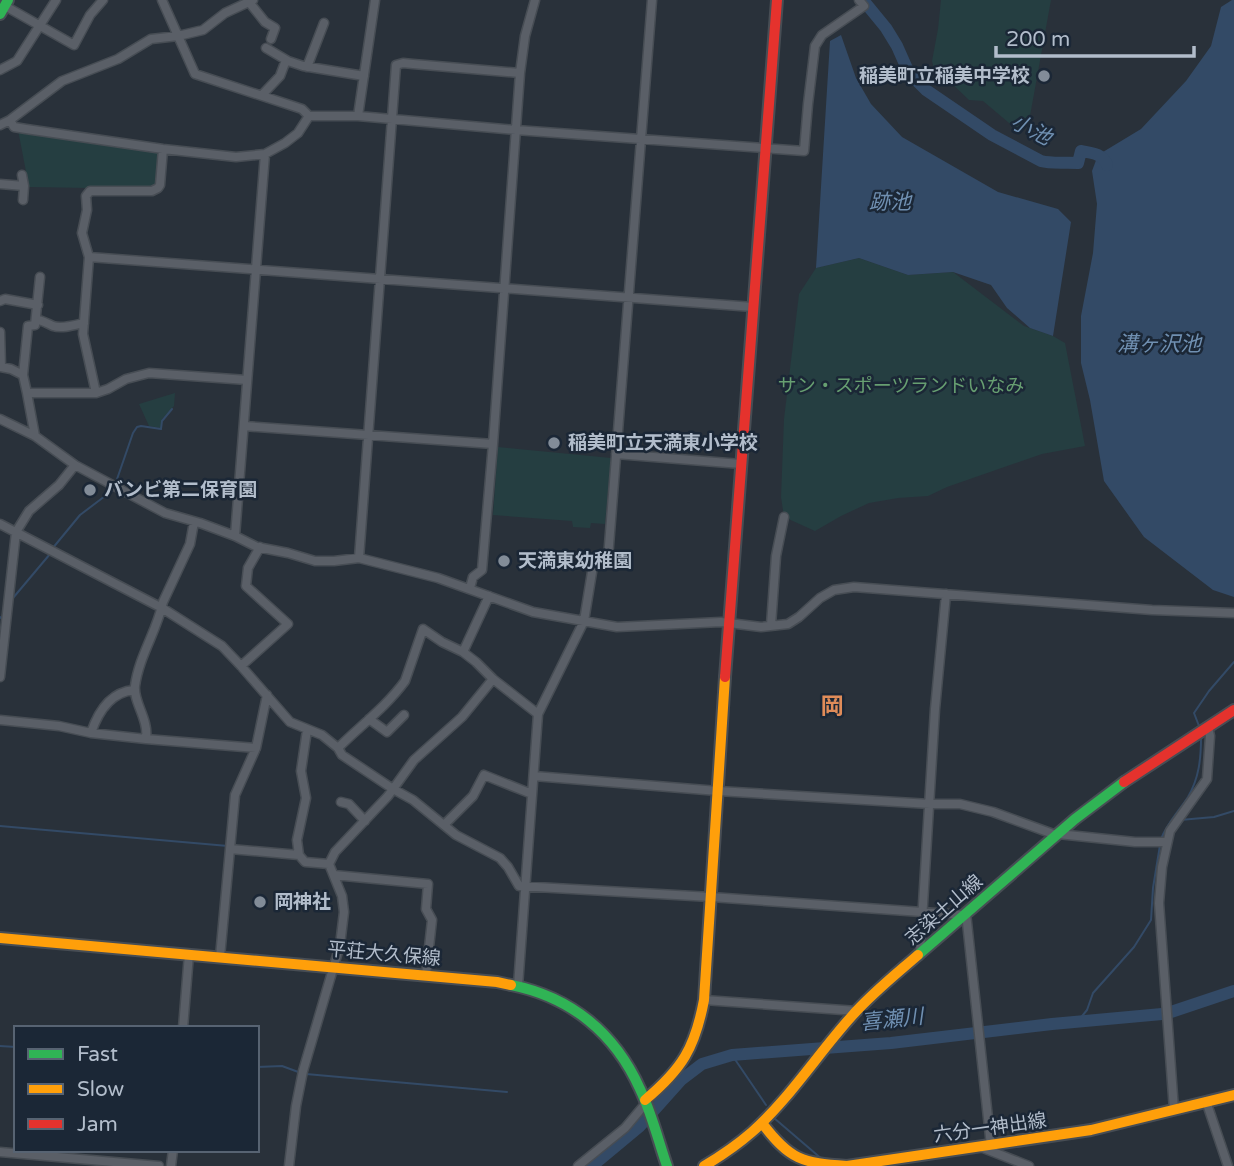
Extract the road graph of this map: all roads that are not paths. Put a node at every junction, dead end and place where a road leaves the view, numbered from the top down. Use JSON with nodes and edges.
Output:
{"nodes":[{"id":1,"x":56,"y":0,"type":"edge"},
{"id":2,"x":103,"y":0,"type":"edge"},
{"id":3,"x":162,"y":0,"type":"edge"},
{"id":4,"x":375,"y":0,"type":"edge"},
{"id":5,"x":535,"y":0,"type":"edge"},
{"id":6,"x":652,"y":0,"type":"edge"},
{"id":7,"x":777,"y":0,"type":"edge"},
{"id":8,"x":859,"y":0,"type":"edge"},
{"id":9,"x":251,"y":1,"type":"edge"},
{"id":10,"x":4,"y":7,"type":"edge"},
{"id":11,"x":324,"y":23,"type":"dead end"},
{"id":12,"x":41,"y":25,"type":"junction"},
{"id":13,"x":178,"y":36,"type":"junction"},
{"id":14,"x":271,"y":39,"type":"dead end"},
{"id":15,"x":266,"y":48,"type":"dead end"},
{"id":16,"x":286,"y":60,"type":"junction"},
{"id":17,"x":307,"y":67,"type":"junction"},
{"id":18,"x":0,"y":70,"type":"edge"},
{"id":19,"x":520,"y":73,"type":"junction"},
{"id":20,"x":364,"y":76,"type":"junction"},
{"id":21,"x":262,"y":95,"type":"junction"},
{"id":22,"x":0,"y":113,"type":"edge"},
{"id":23,"x":309,"y":116,"type":"junction"},
{"id":24,"x":358,"y":116,"type":"junction"},
{"id":25,"x":391,"y":120,"type":"junction"},
{"id":26,"x":5,"y":123,"type":"edge"},
{"id":27,"x":516,"y":130,"type":"junction"},
{"id":28,"x":640,"y":139,"type":"junction"},
{"id":29,"x":163,"y":149,"type":"junction"},
{"id":30,"x":765,"y":149,"type":"junction"},
{"id":31,"x":265,"y":154,"type":"junction"},
{"id":32,"x":22,"y":176,"type":"dead end"},
{"id":33,"x":0,"y":184,"type":"edge"},
{"id":34,"x":24,"y":186,"type":"junction"},
{"id":35,"x":23,"y":200,"type":"dead end"},
{"id":36,"x":89,"y":257,"type":"junction"},
{"id":37,"x":255,"y":268,"type":"junction"},
{"id":38,"x":40,"y":277,"type":"dead end"},
{"id":39,"x":379,"y":279,"type":"junction"},
{"id":40,"x":503,"y":287,"type":"junction"},
{"id":41,"x":628,"y":298,"type":"junction"},
{"id":42,"x":0,"y":301,"type":"edge"},
{"id":43,"x":37,"y":305,"type":"junction"},
{"id":44,"x":753,"y":307,"type":"junction"},
{"id":45,"x":36,"y":319,"type":"junction"},
{"id":46,"x":84,"y":323,"type":"junction"},
{"id":47,"x":0,"y":332,"type":"edge"},
{"id":48,"x":1,"y":366,"type":"edge"},
{"id":49,"x":23,"y":375,"type":"junction"},
{"id":50,"x":247,"y":380,"type":"junction"},
{"id":51,"x":27,"y":393,"type":"junction"},
{"id":52,"x":96,"y":393,"type":"junction"},
{"id":53,"x":82,"y":394,"type":"junction"},
{"id":54,"x":84,"y":404,"type":"dead end"},
{"id":55,"x":0,"y":419,"type":"edge"},
{"id":56,"x":244,"y":426,"type":"junction"},
{"id":57,"x":368,"y":435,"type":"junction"},
{"id":58,"x":34,"y":436,"type":"junction"},
{"id":59,"x":493,"y":443,"type":"junction"},
{"id":60,"x":616,"y":454,"type":"junction"},
{"id":61,"x":741,"y":464,"type":"junction"},
{"id":62,"x":75,"y":465,"type":"junction"},
{"id":63,"x":784,"y":517,"type":"dead end"},
{"id":64,"x":194,"y":522,"type":"junction"},
{"id":65,"x":0,"y":524,"type":"edge"},
{"id":66,"x":16,"y":532,"type":"junction"},
{"id":67,"x":235,"y":536,"type":"junction"},
{"id":68,"x":260,"y":547,"type":"junction"},
{"id":69,"x":359,"y":558,"type":"junction"},
{"id":70,"x":470,"y":588,"type":"junction"},
{"id":71,"x":946,"y":594,"type":"junction"},
{"id":72,"x":489,"y":596,"type":"junction"},
{"id":73,"x":162,"y":608,"type":"junction"},
{"id":74,"x":3,"y":610,"type":"edge"},
{"id":75,"x":1234,"y":613,"type":"edge"},
{"id":76,"x":584,"y":621,"type":"junction"},
{"id":77,"x":729,"y":622,"type":"junction"},
{"id":78,"x":771,"y":625,"type":"junction"},
{"id":79,"x":463,"y":652,"type":"junction"},
{"id":80,"x":241,"y":666,"type":"junction"},
{"id":81,"x":0,"y":677,"type":"edge"},
{"id":82,"x":493,"y":679,"type":"junction"},
{"id":83,"x":134,"y":690,"type":"junction"},
{"id":84,"x":267,"y":695,"type":"junction"},
{"id":85,"x":1234,"y":709,"type":"edge"},
{"id":86,"x":538,"y":714,"type":"junction"},
{"id":87,"x":404,"y":715,"type":"dead end"},
{"id":88,"x":369,"y":719,"type":"junction"},
{"id":89,"x":0,"y":720,"type":"edge"},
{"id":90,"x":1208,"y":727,"type":"junction"},
{"id":91,"x":307,"y":730,"type":"junction"},
{"id":92,"x":91,"y":733,"type":"junction"},
{"id":93,"x":146,"y":739,"type":"junction"},
{"id":94,"x":256,"y":748,"type":"junction"},
{"id":95,"x":338,"y":748,"type":"junction"},
{"id":96,"x":534,"y":776,"type":"junction"},
{"id":97,"x":393,"y":789,"type":"junction"},
{"id":98,"x":718,"y":791,"type":"junction"},
{"id":99,"x":532,"y":794,"type":"junction"},
{"id":100,"x":341,"y":802,"type":"dead end"},
{"id":101,"x":930,"y":804,"type":"junction"},
{"id":102,"x":365,"y":821,"type":"junction"},
{"id":103,"x":444,"y":825,"type":"junction"},
{"id":104,"x":1057,"y":834,"type":"junction"},
{"id":105,"x":1163,"y":842,"type":"junction"},
{"id":106,"x":230,"y":849,"type":"junction"},
{"id":107,"x":299,"y":855,"type":"junction"},
{"id":108,"x":329,"y":864,"type":"junction"},
{"id":109,"x":334,"y":875,"type":"junction"},
{"id":110,"x":526,"y":886,"type":"junction"},
{"id":111,"x":711,"y":897,"type":"junction"},
{"id":112,"x":923,"y":911,"type":"junction"},
{"id":113,"x":965,"y":914,"type":"junction"},
{"id":114,"x":0,"y":938,"type":"edge"},
{"id":115,"x":920,"y":953,"type":"junction"},
{"id":116,"x":188,"y":954,"type":"junction"},
{"id":117,"x":220,"y":957,"type":"junction"},
{"id":118,"x":333,"y":967,"type":"junction"},
{"id":119,"x":426,"y":975,"type":"junction"},
{"id":120,"x":518,"y":986,"type":"junction"},
{"id":121,"x":704,"y":1000,"type":"junction"},
{"id":122,"x":857,"y":1011,"type":"junction"},
{"id":123,"x":183,"y":1026,"type":"edge"},
{"id":124,"x":1234,"y":1095,"type":"edge"},
{"id":125,"x":1206,"y":1101,"type":"junction"},
{"id":126,"x":646,"y":1103,"type":"junction"},
{"id":127,"x":1174,"y":1110,"type":"junction"},
{"id":128,"x":762,"y":1123,"type":"junction"},
{"id":129,"x":987,"y":1147,"type":"junction"},
{"id":130,"x":0,"y":1152,"type":"edge"},
{"id":131,"x":159,"y":1166,"type":"edge"},
{"id":132,"x":289,"y":1166,"type":"edge"},
{"id":133,"x":579,"y":1166,"type":"edge"},
{"id":134,"x":667,"y":1166,"type":"edge"},
{"id":135,"x":704,"y":1166,"type":"edge"},
{"id":136,"x":847,"y":1166,"type":"edge"},
{"id":137,"x":1029,"y":1166,"type":"edge"},
{"id":138,"x":1228,"y":1166,"type":"edge"}],
"edges":[{"from":1,"to":12,"type":"street"},
{"from":2,"to":12,"type":"street"},
{"from":3,"to":13,"type":"street"},
{"from":4,"to":20,"type":"street"},
{"from":5,"to":19,"type":"street"},
{"from":6,"to":28,"type":"street"},
{"from":7,"to":30,"type":"main road"},
{"from":8,"to":30,"type":"street"},
{"from":9,"to":13,"type":"street"},
{"from":9,"to":14,"type":"street"},
{"from":10,"to":12,"type":"street"},
{"from":11,"to":17,"type":"street"},
{"from":12,"to":18,"type":"street"},
{"from":13,"to":21,"type":"street"},
{"from":13,"to":26,"type":"street"},
{"from":15,"to":16,"type":"street"},
{"from":16,"to":17,"type":"street"},
{"from":16,"to":21,"type":"street"},
{"from":17,"to":20,"type":"street"},
{"from":19,"to":25,"type":"street"},
{"from":19,"to":27,"type":"street"},
{"from":20,"to":24,"type":"street"},
{"from":21,"to":23,"type":"street"},
{"from":22,"to":26,"type":"street"},
{"from":23,"to":24,"type":"street"},
{"from":23,"to":31,"type":"street"},
{"from":24,"to":25,"type":"street"},
{"from":25,"to":27,"type":"street"},
{"from":25,"to":39,"type":"street"},
{"from":26,"to":29,"type":"street"},
{"from":27,"to":28,"type":"street"},
{"from":27,"to":40,"type":"street"},
{"from":28,"to":30,"type":"street"},
{"from":28,"to":41,"type":"street"},
{"from":29,"to":31,"type":"street"},
{"from":29,"to":36,"type":"street"},
{"from":30,"to":44,"type":"main road"},
{"from":31,"to":37,"type":"street"},
{"from":32,"to":34,"type":"street"},
{"from":33,"to":34,"type":"street"},
{"from":34,"to":35,"type":"street"},
{"from":36,"to":37,"type":"street"},
{"from":36,"to":46,"type":"street"},
{"from":37,"to":39,"type":"street"},
{"from":37,"to":50,"type":"street"},
{"from":38,"to":43,"type":"street"},
{"from":39,"to":40,"type":"street"},
{"from":39,"to":57,"type":"street"},
{"from":40,"to":41,"type":"street"},
{"from":40,"to":59,"type":"street"},
{"from":41,"to":44,"type":"street"},
{"from":41,"to":60,"type":"street"},
{"from":42,"to":43,"type":"street"},
{"from":43,"to":45,"type":"street"},
{"from":44,"to":61,"type":"main road"},
{"from":45,"to":46,"type":"street"},
{"from":45,"to":49,"type":"street"},
{"from":46,"to":52,"type":"street"},
{"from":47,"to":48,"type":"street"},
{"from":48,"to":49,"type":"street"},
{"from":49,"to":51,"type":"street"},
{"from":50,"to":52,"type":"street"},
{"from":50,"to":56,"type":"street"},
{"from":51,"to":53,"type":"street"},
{"from":51,"to":58,"type":"street"},
{"from":52,"to":53,"type":"street"},
{"from":53,"to":54,"type":"street"},
{"from":55,"to":58,"type":"street"},
{"from":56,"to":57,"type":"street"},
{"from":56,"to":67,"type":"street"},
{"from":57,"to":59,"type":"street"},
{"from":57,"to":69,"type":"street"},
{"from":58,"to":62,"type":"street"},
{"from":59,"to":70,"type":"street"},
{"from":60,"to":61,"type":"street"},
{"from":60,"to":76,"type":"street"},
{"from":61,"to":77,"type":"main road"},
{"from":62,"to":64,"type":"street"},
{"from":62,"to":66,"type":"street"},
{"from":63,"to":78,"type":"street"},
{"from":64,"to":67,"type":"street"},
{"from":64,"to":73,"type":"street"},
{"from":65,"to":66,"type":"street"},
{"from":66,"to":73,"type":"street"},
{"from":66,"to":74,"type":"street"},
{"from":67,"to":68,"type":"street"},
{"from":68,"to":69,"type":"street"},
{"from":68,"to":80,"type":"street"},
{"from":69,"to":70,"type":"street"},
{"from":70,"to":72,"type":"street"},
{"from":71,"to":75,"type":"street"},
{"from":71,"to":78,"type":"street"},
{"from":71,"to":101,"type":"street"},
{"from":72,"to":76,"type":"street"},
{"from":72,"to":79,"type":"street"},
{"from":73,"to":80,"type":"street"},
{"from":73,"to":83,"type":"street"},
{"from":74,"to":81,"type":"street"},
{"from":76,"to":77,"type":"street"},
{"from":76,"to":86,"type":"street"},
{"from":77,"to":78,"type":"street"},
{"from":77,"to":98,"type":"main road"},
{"from":79,"to":82,"type":"street"},
{"from":79,"to":88,"type":"street"},
{"from":80,"to":84,"type":"street"},
{"from":82,"to":86,"type":"street"},
{"from":82,"to":97,"type":"street"},
{"from":83,"to":92,"type":"street"},
{"from":83,"to":93,"type":"street"},
{"from":84,"to":91,"type":"street"},
{"from":84,"to":94,"type":"street"},
{"from":85,"to":90,"type":"main road","name":"志染土山線"},
{"from":86,"to":96,"type":"street"},
{"from":87,"to":88,"type":"street"},
{"from":88,"to":95,"type":"street"},
{"from":89,"to":92,"type":"street"},
{"from":90,"to":104,"type":"main road","name":"志染土山線"},
{"from":90,"to":105,"type":"street"},
{"from":91,"to":95,"type":"street"},
{"from":91,"to":107,"type":"street"},
{"from":92,"to":93,"type":"street"},
{"from":93,"to":94,"type":"street"},
{"from":94,"to":106,"type":"street"},
{"from":95,"to":97,"type":"street"},
{"from":96,"to":98,"type":"street"},
{"from":96,"to":99,"type":"street"},
{"from":97,"to":102,"type":"street"},
{"from":97,"to":103,"type":"street"},
{"from":98,"to":101,"type":"street"},
{"from":98,"to":111,"type":"main road"},
{"from":99,"to":103,"type":"street"},
{"from":99,"to":110,"type":"street"},
{"from":100,"to":102,"type":"street"},
{"from":101,"to":104,"type":"street"},
{"from":101,"to":112,"type":"street"},
{"from":102,"to":108,"type":"street"},
{"from":103,"to":110,"type":"street"},
{"from":104,"to":105,"type":"street"},
{"from":104,"to":113,"type":"main road","name":"志染土山線"},
{"from":105,"to":127,"type":"street"},
{"from":106,"to":107,"type":"street"},
{"from":106,"to":117,"type":"street"},
{"from":107,"to":108,"type":"street"},
{"from":108,"to":109,"type":"street"},
{"from":109,"to":118,"type":"street"},
{"from":109,"to":119,"type":"street"},
{"from":110,"to":111,"type":"street"},
{"from":110,"to":120,"type":"street"},
{"from":111,"to":112,"type":"street"},
{"from":111,"to":121,"type":"main road"},
{"from":112,"to":113,"type":"street"},
{"from":112,"to":115,"type":"street"},
{"from":113,"to":115,"type":"main road","name":"志染土山線"},
{"from":113,"to":129,"type":"street"},
{"from":114,"to":116,"type":"main road","name":"平荘大久保線"},
{"from":115,"to":122,"type":"main road","name":"志染土山線"},
{"from":116,"to":117,"type":"main road","name":"平荘大久保線"},
{"from":116,"to":123,"type":"street"},
{"from":117,"to":118,"type":"main road","name":"平荘大久保線"},
{"from":118,"to":119,"type":"main road","name":"平荘大久保線"},
{"from":118,"to":132,"type":"street"},
{"from":119,"to":120,"type":"main road","name":"平荘大久保線"},
{"from":120,"to":126,"type":"main road","name":"平荘大久保線"},
{"from":121,"to":122,"type":"street"},
{"from":121,"to":126,"type":"main road"},
{"from":122,"to":128,"type":"main road","name":"志染土山線"},
{"from":124,"to":125,"type":"main road","name":"六分一神出線"},
{"from":125,"to":127,"type":"main road","name":"六分一神出線"},
{"from":125,"to":138,"type":"street"},
{"from":126,"to":133,"type":"street"},
{"from":126,"to":134,"type":"main road","name":"平荘大久保線"},
{"from":127,"to":129,"type":"main road","name":"六分一神出線"},
{"from":128,"to":135,"type":"main road","name":"志染土山線"},
{"from":128,"to":136,"type":"main road","name":"六分一神出線"},
{"from":129,"to":136,"type":"main road","name":"六分一神出線"},
{"from":129,"to":137,"type":"street"},
{"from":130,"to":131,"type":"street"}]}
